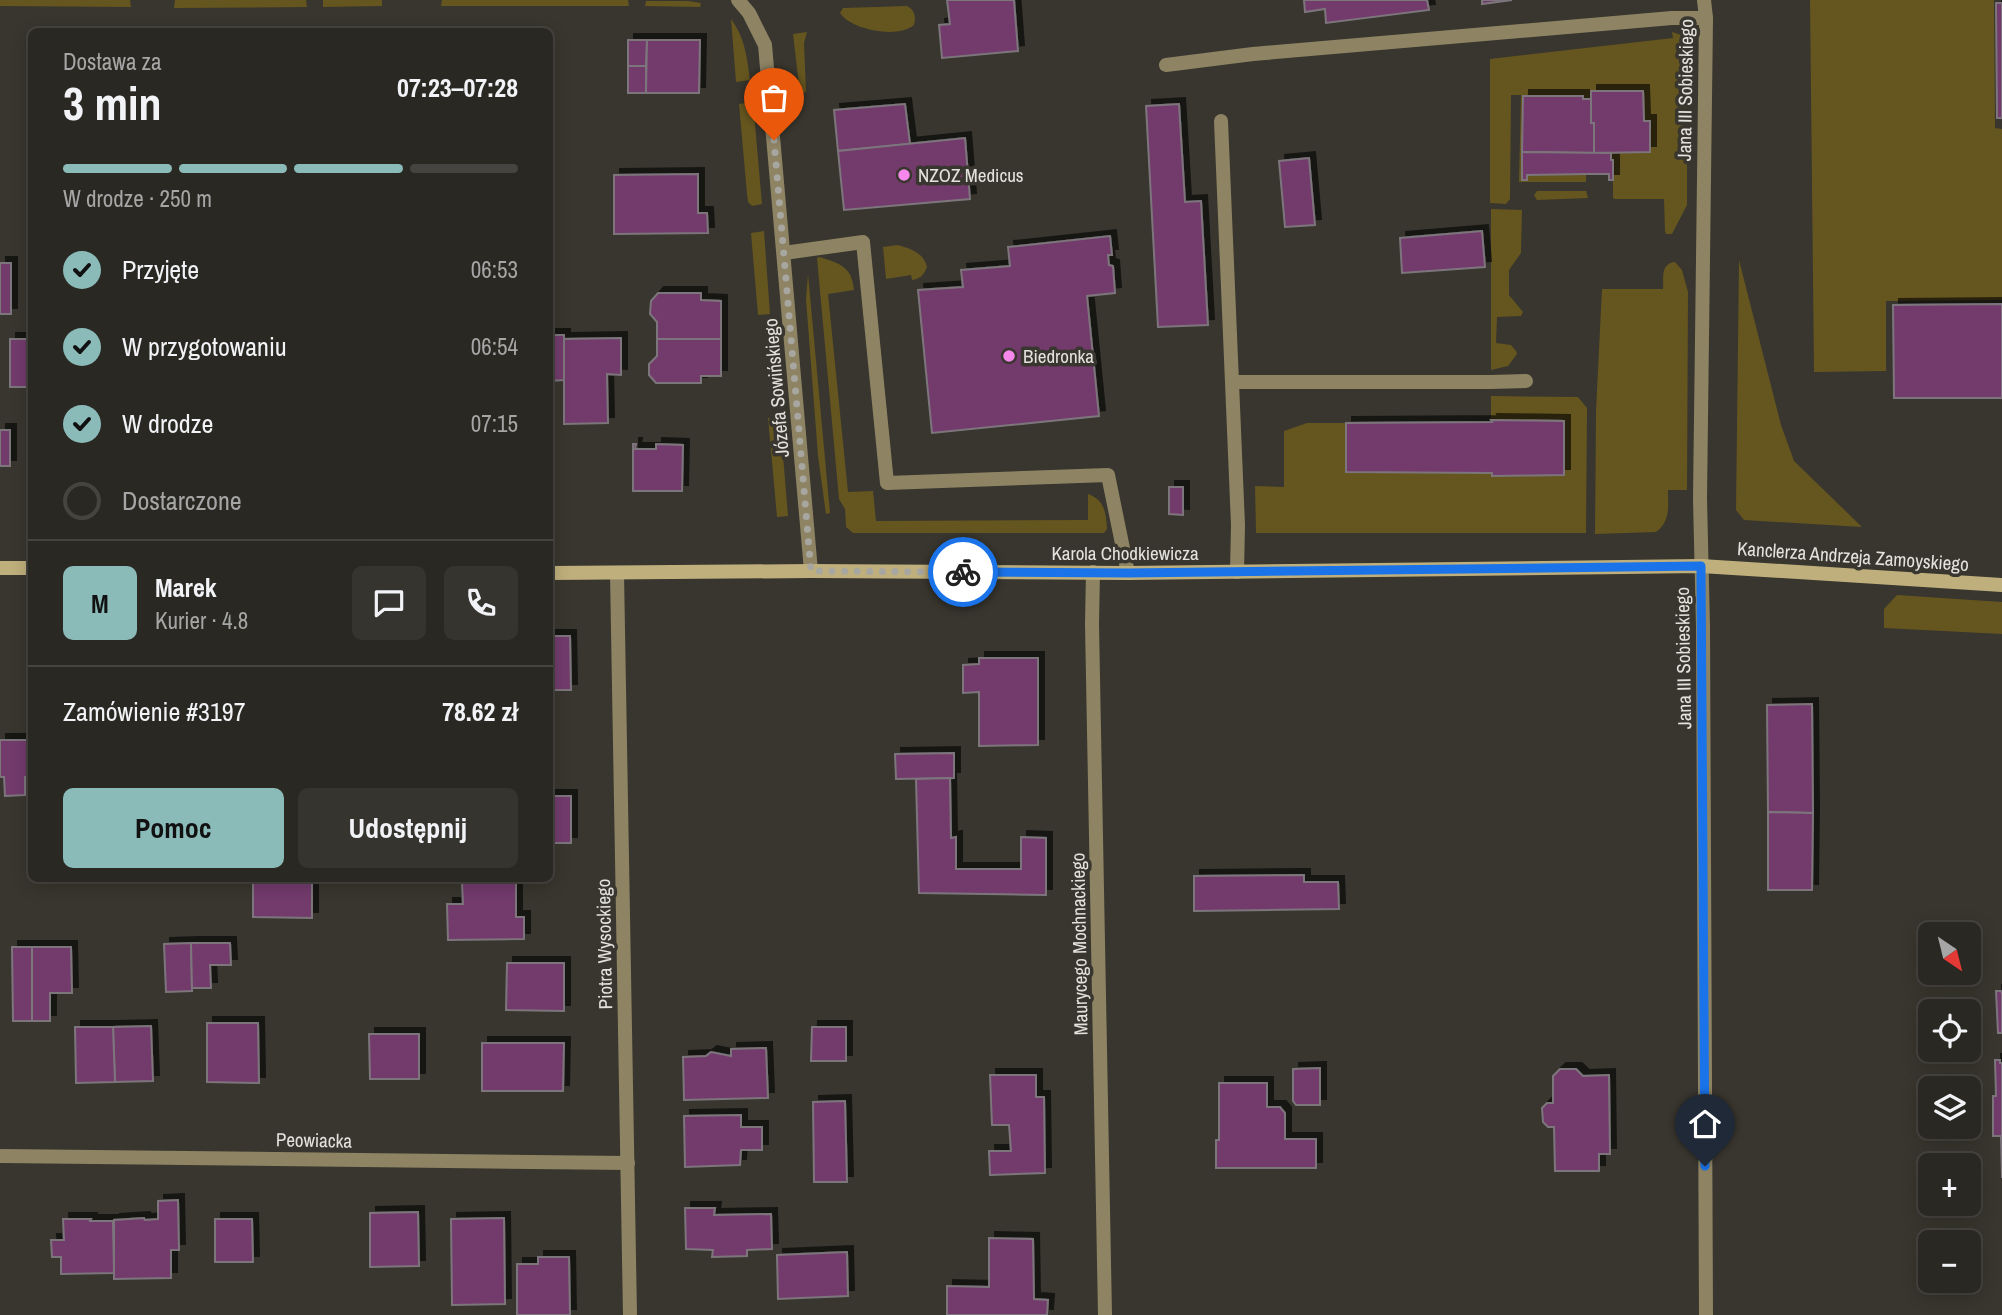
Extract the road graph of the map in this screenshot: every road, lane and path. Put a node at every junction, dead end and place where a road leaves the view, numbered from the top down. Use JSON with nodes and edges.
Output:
{"nodes":[{"id":1,"x":738,"y":0,"type":"edge"},
{"id":2,"x":1704,"y":0,"type":"edge"},
{"id":3,"x":1706,"y":18,"type":"junction"},
{"id":4,"x":1167,"y":65,"type":"dead end"},
{"id":5,"x":1221,"y":121,"type":"dead end"},
{"id":6,"x":783,"y":253,"type":"junction"},
{"id":7,"x":1526,"y":381,"type":"dead end"},
{"id":8,"x":1233,"y":382,"type":"junction"},
{"id":9,"x":1701,"y":566,"type":"junction"},
{"id":10,"x":0,"y":568,"type":"edge"},
{"id":11,"x":28,"y":568,"type":"edge"},
{"id":12,"x":811,"y":571,"type":"junction"},
{"id":13,"x":1093,"y":572,"type":"junction"},
{"id":14,"x":1237,"y":572,"type":"junction"},
{"id":15,"x":553,"y":573,"type":"edge"},
{"id":16,"x":617,"y":573,"type":"junction"},
{"id":17,"x":1128,"y":573,"type":"junction"},
{"id":18,"x":2002,"y":585,"type":"edge"},
{"id":19,"x":0,"y":1156,"type":"edge"},
{"id":20,"x":628,"y":1163,"type":"junction"},
{"id":21,"x":630,"y":1315,"type":"edge"},
{"id":22,"x":1105,"y":1315,"type":"edge"},
{"id":23,"x":1706,"y":1315,"type":"edge"}],
"edges":[{"from":1,"to":6,"type":"street","name":"Józefa Sowińskiego"},
{"from":2,"to":3,"type":"street","name":"Jana III Sobieskiego"},
{"from":3,"to":4,"type":"street"},
{"from":3,"to":9,"type":"street","name":"Jana III Sobieskiego"},
{"from":5,"to":8,"type":"street"},
{"from":6,"to":12,"type":"street","name":"Józefa Sowińskiego"},
{"from":6,"to":17,"type":"street"},
{"from":7,"to":8,"type":"street"},
{"from":8,"to":14,"type":"street"},
{"from":9,"to":14,"type":"street","name":"Karola Chodkiewicza"},
{"from":9,"to":18,"type":"street","name":"Kanclerza Andrzeja Zamoyskiego"},
{"from":9,"to":23,"type":"street","name":"Jana III Sobieskiego"},
{"from":10,"to":11,"type":"street"},
{"from":12,"to":13,"type":"street","name":"Karola Chodkiewicza"},
{"from":12,"to":16,"type":"street","name":"Karola Chodkiewicza"},
{"from":13,"to":17,"type":"street","name":"Karola Chodkiewicza"},
{"from":13,"to":22,"type":"street","name":"Maurycego Mochnackiego"},
{"from":14,"to":17,"type":"street","name":"Karola Chodkiewicza"},
{"from":15,"to":16,"type":"street","name":"Karola Chodkiewicza"},
{"from":16,"to":20,"type":"street","name":"Piotra Wysockiego"},
{"from":19,"to":20,"type":"street","name":"Peowiacka"},
{"from":20,"to":21,"type":"street","name":"Piotra Wysockiego"}]}
